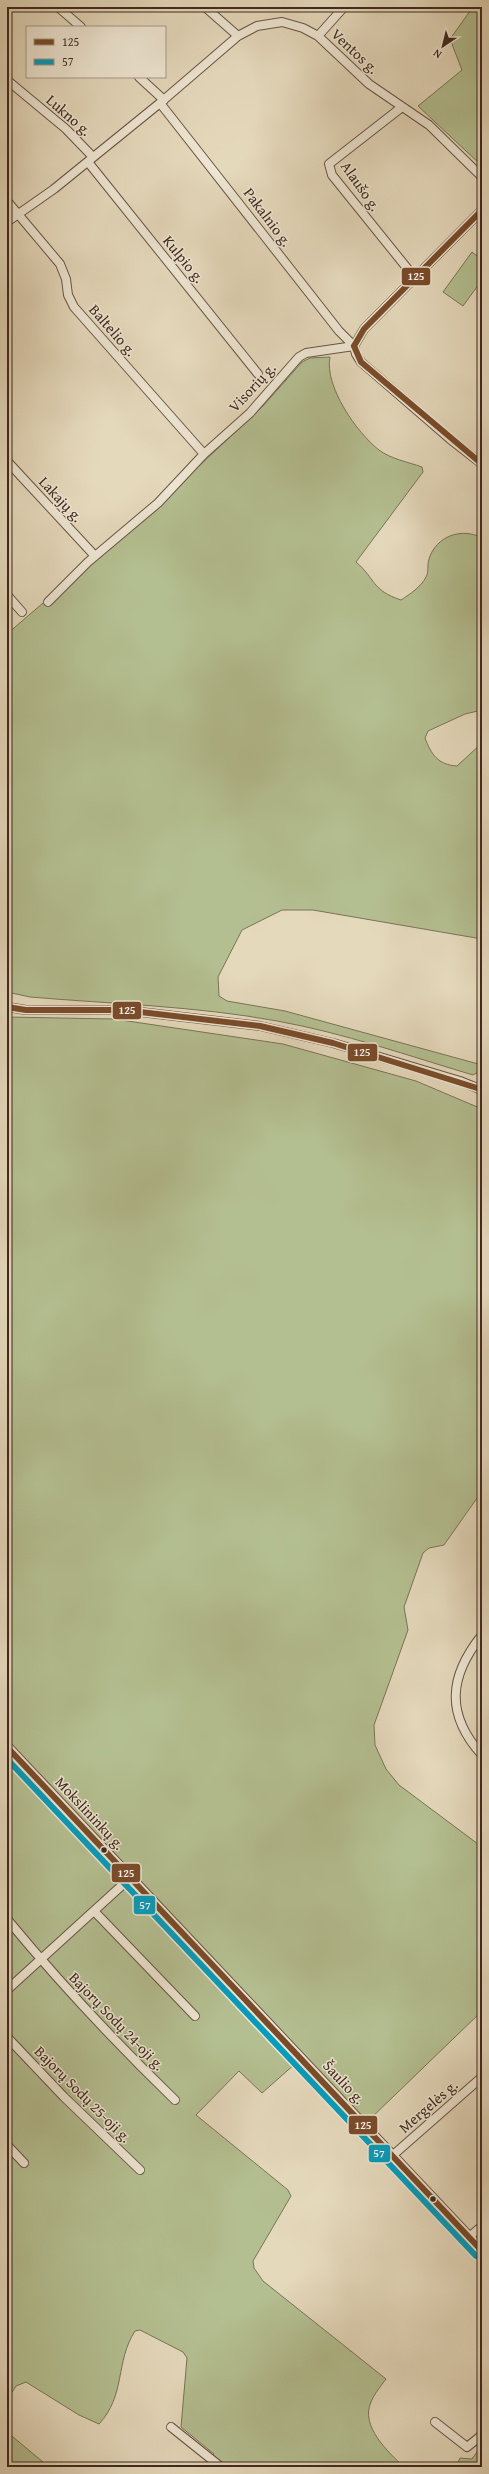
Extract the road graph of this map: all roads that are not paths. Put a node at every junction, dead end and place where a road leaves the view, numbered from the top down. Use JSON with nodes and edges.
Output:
{"nodes":[{"id":1,"x":58,"y":7,"type":"edge"},
{"id":2,"x":205,"y":7,"type":"edge"},
{"id":3,"x":344,"y":7,"type":"edge"},
{"id":4,"x":81,"y":26,"type":"edge"},
{"id":5,"x":238,"y":36,"type":"junction"},
{"id":6,"x":318,"y":36,"type":"junction"},
{"id":7,"x":141,"y":78,"type":"edge"},
{"id":8,"x":7,"y":80,"type":"edge"},
{"id":9,"x":162,"y":102,"type":"junction"},
{"id":10,"x":402,"y":107,"type":"junction"},
{"id":11,"x":91,"y":159,"type":"junction"},
{"id":12,"x":482,"y":177,"type":"edge"},
{"id":13,"x":7,"y":201,"type":"edge"},
{"id":14,"x":482,"y":210,"type":"edge"},
{"id":15,"x":18,"y":216,"type":"junction"},
{"id":16,"x":7,"y":222,"type":"edge"},
{"id":17,"x":415,"y":278,"type":"junction"},
{"id":18,"x":354,"y":346,"type":"junction"},
{"id":19,"x":258,"y":374,"type":"dead end"},
{"id":20,"x":204,"y":454,"type":"junction"},
{"id":21,"x":7,"y":460,"type":"edge"},
{"id":22,"x":482,"y":464,"type":"edge"},
{"id":23,"x":95,"y":556,"type":"junction"},
{"id":24,"x":7,"y":595,"type":"edge"},
{"id":25,"x":48,"y":602,"type":"dead end"},
{"id":26,"x":22,"y":612,"type":"dead end"},
{"id":27,"x":7,"y":1007,"type":"edge"},
{"id":28,"x":480,"y":1086,"type":"edge"},
{"id":29,"x":482,"y":1635,"type":"edge"},
{"id":30,"x":7,"y":1747,"type":"edge"},
{"id":31,"x":482,"y":1754,"type":"edge"},
{"id":32,"x":130,"y":1878,"type":"junction"},
{"id":33,"x":94,"y":1911,"type":"junction"},
{"id":34,"x":7,"y":1919,"type":"edge"},
{"id":35,"x":41,"y":1959,"type":"junction"},
{"id":36,"x":233,"y":1986,"type":"joint"},
{"id":37,"x":7,"y":1990,"type":"edge"},
{"id":38,"x":195,"y":2016,"type":"dead end"},
{"id":39,"x":7,"y":2037,"type":"edge"},
{"id":40,"x":482,"y":2077,"type":"edge"},
{"id":41,"x":175,"y":2100,"type":"dead end"},
{"id":42,"x":7,"y":2145,"type":"edge"},
{"id":43,"x":392,"y":2156,"type":"junction"},
{"id":44,"x":24,"y":2163,"type":"dead end"},
{"id":45,"x":140,"y":2170,"type":"dead end"},
{"id":46,"x":482,"y":2226,"type":"edge"},
{"id":47,"x":469,"y":2238,"type":"junction"},
{"id":48,"x":482,"y":2251,"type":"edge"},
{"id":49,"x":435,"y":2422,"type":"dead end"},
{"id":50,"x":171,"y":2427,"type":"dead end"},
{"id":51,"x":482,"y":2436,"type":"edge"},
{"id":52,"x":221,"y":2467,"type":"edge"}],
"edges":[{"from":1,"to":4,"type":"street"},
{"from":2,"to":5,"type":"street"},
{"from":3,"to":6,"type":"street"},
{"from":5,"to":6,"type":"street","name":"Ventos g."},
{"from":5,"to":9,"type":"street","name":"Ventos g."},
{"from":6,"to":10,"type":"street","name":"Ventos g."},
{"from":7,"to":9,"type":"street","name":"Pakalnio g."},
{"from":8,"to":11,"type":"street","name":"Lukno g."},
{"from":9,"to":11,"type":"street","name":"Ventos g."},
{"from":9,"to":18,"type":"street","name":"Pakalnio g."},
{"from":10,"to":12,"type":"street","name":"Ventos g."},
{"from":10,"to":17,"type":"street","name":"Alaušo g."},
{"from":11,"to":15,"type":"street","name":"Ventos g."},
{"from":11,"to":19,"type":"street","name":"Kulpio g."},
{"from":13,"to":15,"type":"street","name":"Baltelio g."},
{"from":14,"to":17,"type":"street"},
{"from":15,"to":16,"type":"street","name":"Ventos g."},
{"from":15,"to":20,"type":"street","name":"Baltelio g."},
{"from":17,"to":18,"type":"street"},
{"from":18,"to":20,"type":"street","name":"Visorių g."},
{"from":18,"to":22,"type":"street","name":"Pakalnio g."},
{"from":20,"to":23,"type":"street","name":"Visorių g."},
{"from":21,"to":23,"type":"street","name":"Lakajų g."},
{"from":23,"to":25,"type":"street","name":"Visorių g."},
{"from":24,"to":26,"type":"street"},
{"from":27,"to":28,"type":"street"},
{"from":29,"to":31,"type":"street"},
{"from":30,"to":32,"type":"street","name":"Mokslininkų g."},
{"from":32,"to":33,"type":"street"},
{"from":32,"to":36,"type":"street","name":"Mokslininkų g."},
{"from":33,"to":35,"type":"street"},
{"from":33,"to":38,"type":"street"},
{"from":34,"to":35,"type":"street","name":"Bajorų Sodų 24-oji g."},
{"from":35,"to":37,"type":"street"},
{"from":35,"to":41,"type":"street","name":"Bajorų Sodų 24-oji g."},
{"from":36,"to":43,"type":"street","name":"Šaulio g."},
{"from":39,"to":45,"type":"street","name":"Bajorų Sodų 25-oji g."},
{"from":40,"to":43,"type":"street","name":"Mergelės g."},
{"from":42,"to":44,"type":"street"},
{"from":43,"to":47,"type":"street","name":"Šaulio g."},
{"from":46,"to":47,"type":"street"},
{"from":47,"to":48,"type":"street","name":"Šaulio g."},
{"from":49,"to":51,"type":"street"},
{"from":50,"to":52,"type":"street"}]}
